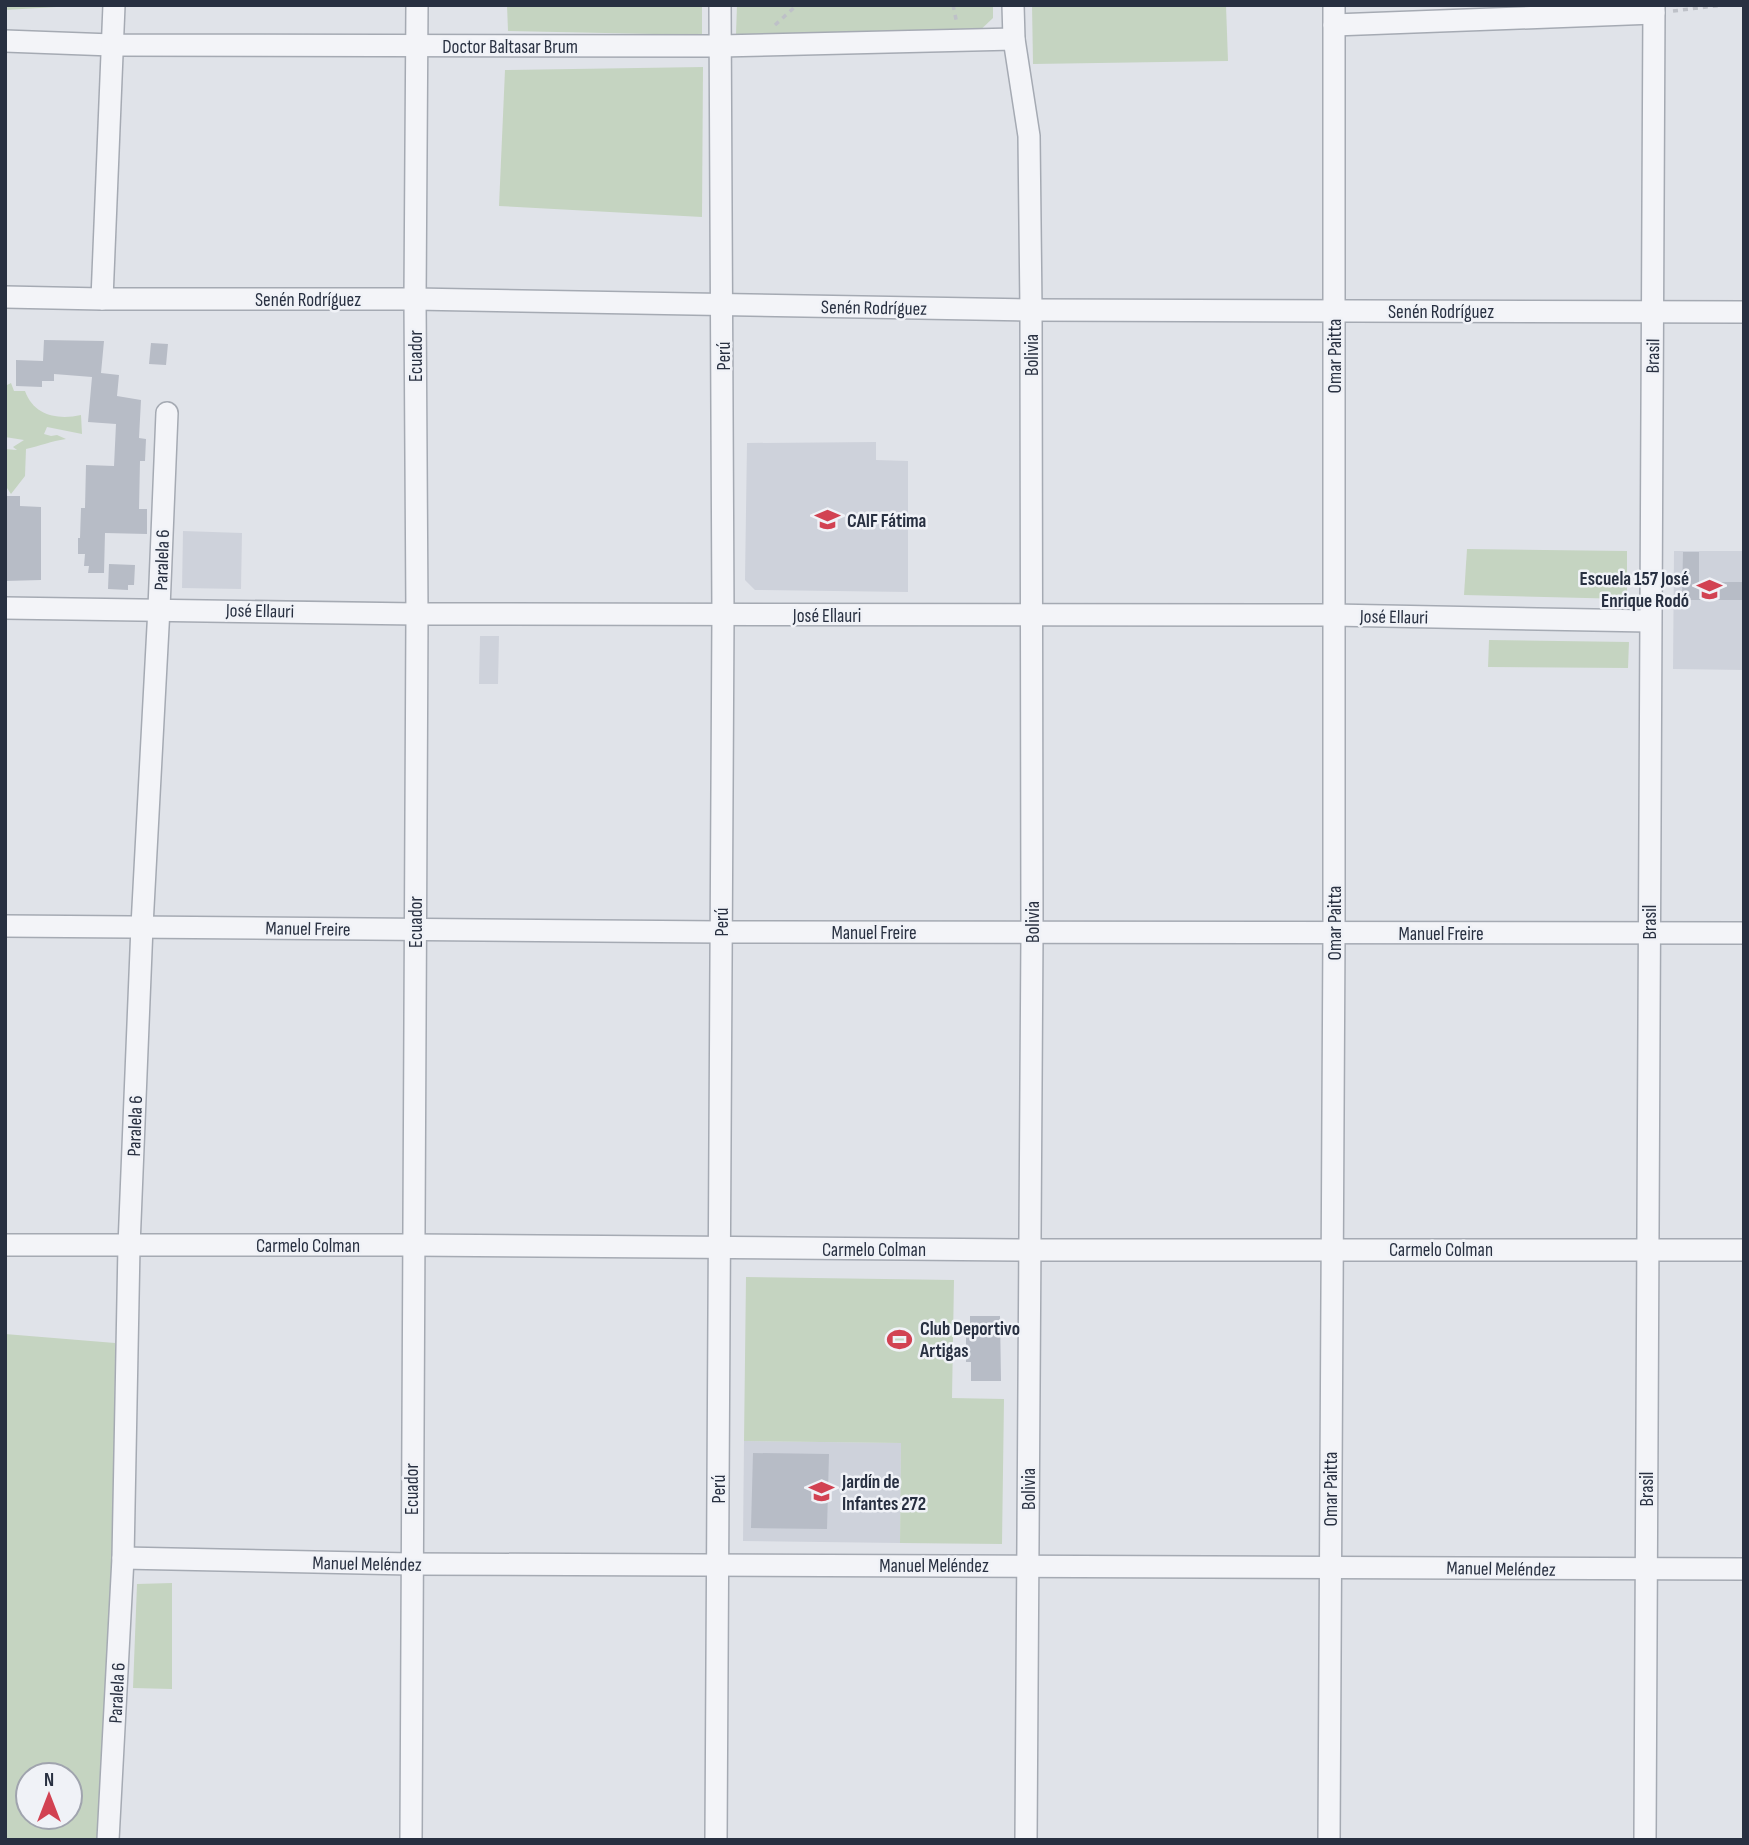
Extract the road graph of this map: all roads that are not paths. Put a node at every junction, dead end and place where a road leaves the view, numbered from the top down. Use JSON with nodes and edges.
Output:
{"nodes":[{"id":1,"x":114,"y":5,"type":"edge"},
{"id":2,"x":416,"y":5,"type":"edge"},
{"id":3,"x":720,"y":5,"type":"edge"},
{"id":4,"x":1013,"y":5,"type":"edge"},
{"id":5,"x":1654,"y":9,"type":"edge"},
{"id":6,"x":1334,"y":15,"type":"edge"},
{"id":7,"x":1014,"y":39,"type":"junction"},
{"id":8,"x":5,"y":41,"type":"edge"},
{"id":9,"x":113,"y":45,"type":"junction"},
{"id":10,"x":417,"y":46,"type":"junction"},
{"id":11,"x":720,"y":46,"type":"junction"},
{"id":12,"x":5,"y":297,"type":"edge"},
{"id":13,"x":102,"y":299,"type":"junction"},
{"id":14,"x":415,"y":299,"type":"junction"},
{"id":15,"x":723,"y":304,"type":"junction"},
{"id":16,"x":1031,"y":310,"type":"junction"},
{"id":17,"x":1335,"y":311,"type":"junction"},
{"id":18,"x":1652,"y":312,"type":"junction"},
{"id":19,"x":1744,"y":312,"type":"edge"},
{"id":20,"x":167,"y":413,"type":"dead end"},
{"id":21,"x":5,"y":608,"type":"edge"},
{"id":22,"x":159,"y":608,"type":"junction"},
{"id":23,"x":417,"y":614,"type":"junction"},
{"id":24,"x":723,"y":615,"type":"junction"},
{"id":25,"x":1032,"y":615,"type":"junction"},
{"id":26,"x":1334,"y":615,"type":"junction"},
{"id":27,"x":1649,"y":621,"type":"junction"},
{"id":28,"x":5,"y":926,"type":"edge"},
{"id":29,"x":142,"y":926,"type":"junction"},
{"id":30,"x":415,"y":929,"type":"junction"},
{"id":31,"x":720,"y":932,"type":"junction"},
{"id":32,"x":1032,"y":933,"type":"junction"},
{"id":33,"x":1334,"y":933,"type":"junction"},
{"id":34,"x":1649,"y":933,"type":"junction"},
{"id":35,"x":1744,"y":933,"type":"edge"},
{"id":36,"x":5,"y":1245,"type":"edge"},
{"id":37,"x":412,"y":1245,"type":"junction"},
{"id":38,"x":129,"y":1246,"type":"junction"},
{"id":39,"x":718,"y":1248,"type":"junction"},
{"id":40,"x":1331,"y":1249,"type":"junction"},
{"id":41,"x":1028,"y":1250,"type":"junction"},
{"id":42,"x":1647,"y":1250,"type":"junction"},
{"id":43,"x":1744,"y":1250,"type":"edge"},
{"id":44,"x":123,"y":1558,"type":"junction"},
{"id":45,"x":410,"y":1564,"type":"junction"},
{"id":46,"x":719,"y":1565,"type":"junction"},
{"id":47,"x":1028,"y":1565,"type":"junction"},
{"id":48,"x":1329,"y":1566,"type":"junction"},
{"id":49,"x":1744,"y":1569,"type":"edge"},
{"id":50,"x":1645,"y":1570,"type":"junction"},
{"id":51,"x":108,"y":1840,"type":"edge"},
{"id":52,"x":411,"y":1840,"type":"edge"},
{"id":53,"x":716,"y":1840,"type":"edge"},
{"id":54,"x":1026,"y":1840,"type":"edge"},
{"id":55,"x":1329,"y":1840,"type":"edge"},
{"id":56,"x":1645,"y":1840,"type":"edge"}],
"edges":[{"from":1,"to":9,"type":"street"},
{"from":2,"to":10,"type":"street","name":"Ecuador"},
{"from":3,"to":11,"type":"street","name":"Perú"},
{"from":4,"to":7,"type":"street","name":"Bolivia"},
{"from":5,"to":6,"type":"street"},
{"from":5,"to":18,"type":"street","name":"Brasil"},
{"from":6,"to":17,"type":"street","name":"Omar Paitta"},
{"from":7,"to":11,"type":"street","name":"Doctor Baltasar Brum"},
{"from":7,"to":16,"type":"street","name":"Bolivia"},
{"from":8,"to":9,"type":"street","name":"Doctor Baltasar Brum"},
{"from":9,"to":10,"type":"street","name":"Doctor Baltasar Brum"},
{"from":9,"to":13,"type":"street"},
{"from":10,"to":11,"type":"street","name":"Doctor Baltasar Brum"},
{"from":10,"to":14,"type":"street","name":"Ecuador"},
{"from":11,"to":15,"type":"street","name":"Perú"},
{"from":12,"to":13,"type":"street","name":"Senén Rodríguez"},
{"from":13,"to":14,"type":"street","name":"Senén Rodríguez"},
{"from":14,"to":15,"type":"street","name":"Senén Rodríguez"},
{"from":14,"to":23,"type":"street","name":"Ecuador"},
{"from":15,"to":16,"type":"street","name":"Senén Rodríguez"},
{"from":15,"to":24,"type":"street","name":"Perú"},
{"from":16,"to":17,"type":"street","name":"Senén Rodríguez"},
{"from":16,"to":25,"type":"street","name":"Bolivia"},
{"from":17,"to":18,"type":"street","name":"Senén Rodríguez"},
{"from":17,"to":26,"type":"street","name":"Omar Paitta"},
{"from":18,"to":19,"type":"street","name":"Senén Rodríguez"},
{"from":18,"to":27,"type":"street","name":"Brasil"},
{"from":20,"to":22,"type":"street","name":"Paralela 6"},
{"from":21,"to":22,"type":"street","name":"José Ellauri"},
{"from":22,"to":23,"type":"street","name":"José Ellauri"},
{"from":22,"to":29,"type":"street","name":"Paralela 6"},
{"from":23,"to":24,"type":"street","name":"José Ellauri"},
{"from":23,"to":30,"type":"street","name":"Ecuador"},
{"from":24,"to":25,"type":"street","name":"José Ellauri"},
{"from":24,"to":31,"type":"street","name":"Perú"},
{"from":25,"to":26,"type":"street","name":"José Ellauri"},
{"from":25,"to":32,"type":"street","name":"Bolivia"},
{"from":26,"to":27,"type":"street","name":"José Ellauri"},
{"from":26,"to":33,"type":"street","name":"Omar Paitta"},
{"from":27,"to":34,"type":"street","name":"Brasil"},
{"from":28,"to":29,"type":"street","name":"Manuel Freire"},
{"from":29,"to":30,"type":"street","name":"Manuel Freire"},
{"from":29,"to":38,"type":"street","name":"Paralela 6"},
{"from":30,"to":31,"type":"street","name":"Manuel Freire"},
{"from":30,"to":37,"type":"street","name":"Ecuador"},
{"from":31,"to":32,"type":"street","name":"Manuel Freire"},
{"from":31,"to":39,"type":"street","name":"Perú"},
{"from":32,"to":33,"type":"street","name":"Manuel Freire"},
{"from":32,"to":41,"type":"street","name":"Bolivia"},
{"from":33,"to":34,"type":"street","name":"Manuel Freire"},
{"from":33,"to":40,"type":"street","name":"Omar Paitta"},
{"from":34,"to":35,"type":"street","name":"Manuel Freire"},
{"from":34,"to":42,"type":"street","name":"Brasil"},
{"from":36,"to":38,"type":"street","name":"Carmelo Colman"},
{"from":37,"to":38,"type":"street","name":"Carmelo Colman"},
{"from":37,"to":39,"type":"street","name":"Carmelo Colman"},
{"from":37,"to":45,"type":"street","name":"Ecuador"},
{"from":38,"to":44,"type":"street","name":"Paralela 6"},
{"from":39,"to":41,"type":"street","name":"Carmelo Colman"},
{"from":39,"to":46,"type":"street","name":"Perú"},
{"from":40,"to":41,"type":"street","name":"Carmelo Colman"},
{"from":40,"to":42,"type":"street","name":"Carmelo Colman"},
{"from":40,"to":48,"type":"street","name":"Omar Paitta"},
{"from":41,"to":47,"type":"street","name":"Bolivia"},
{"from":42,"to":43,"type":"street","name":"Carmelo Colman"},
{"from":42,"to":50,"type":"street","name":"Brasil"},
{"from":44,"to":45,"type":"street","name":"Manuel Meléndez"},
{"from":44,"to":51,"type":"street","name":"Paralela 6"},
{"from":45,"to":46,"type":"street","name":"Manuel Meléndez"},
{"from":45,"to":52,"type":"street","name":"Ecuador"},
{"from":46,"to":47,"type":"street","name":"Manuel Meléndez"},
{"from":46,"to":53,"type":"street","name":"Perú"},
{"from":47,"to":48,"type":"street","name":"Manuel Meléndez"},
{"from":47,"to":54,"type":"street","name":"Bolivia"},
{"from":48,"to":50,"type":"street","name":"Manuel Meléndez"},
{"from":48,"to":55,"type":"street","name":"Omar Paitta"},
{"from":49,"to":50,"type":"street","name":"Manuel Meléndez"},
{"from":50,"to":56,"type":"street","name":"Brasil"}]}
